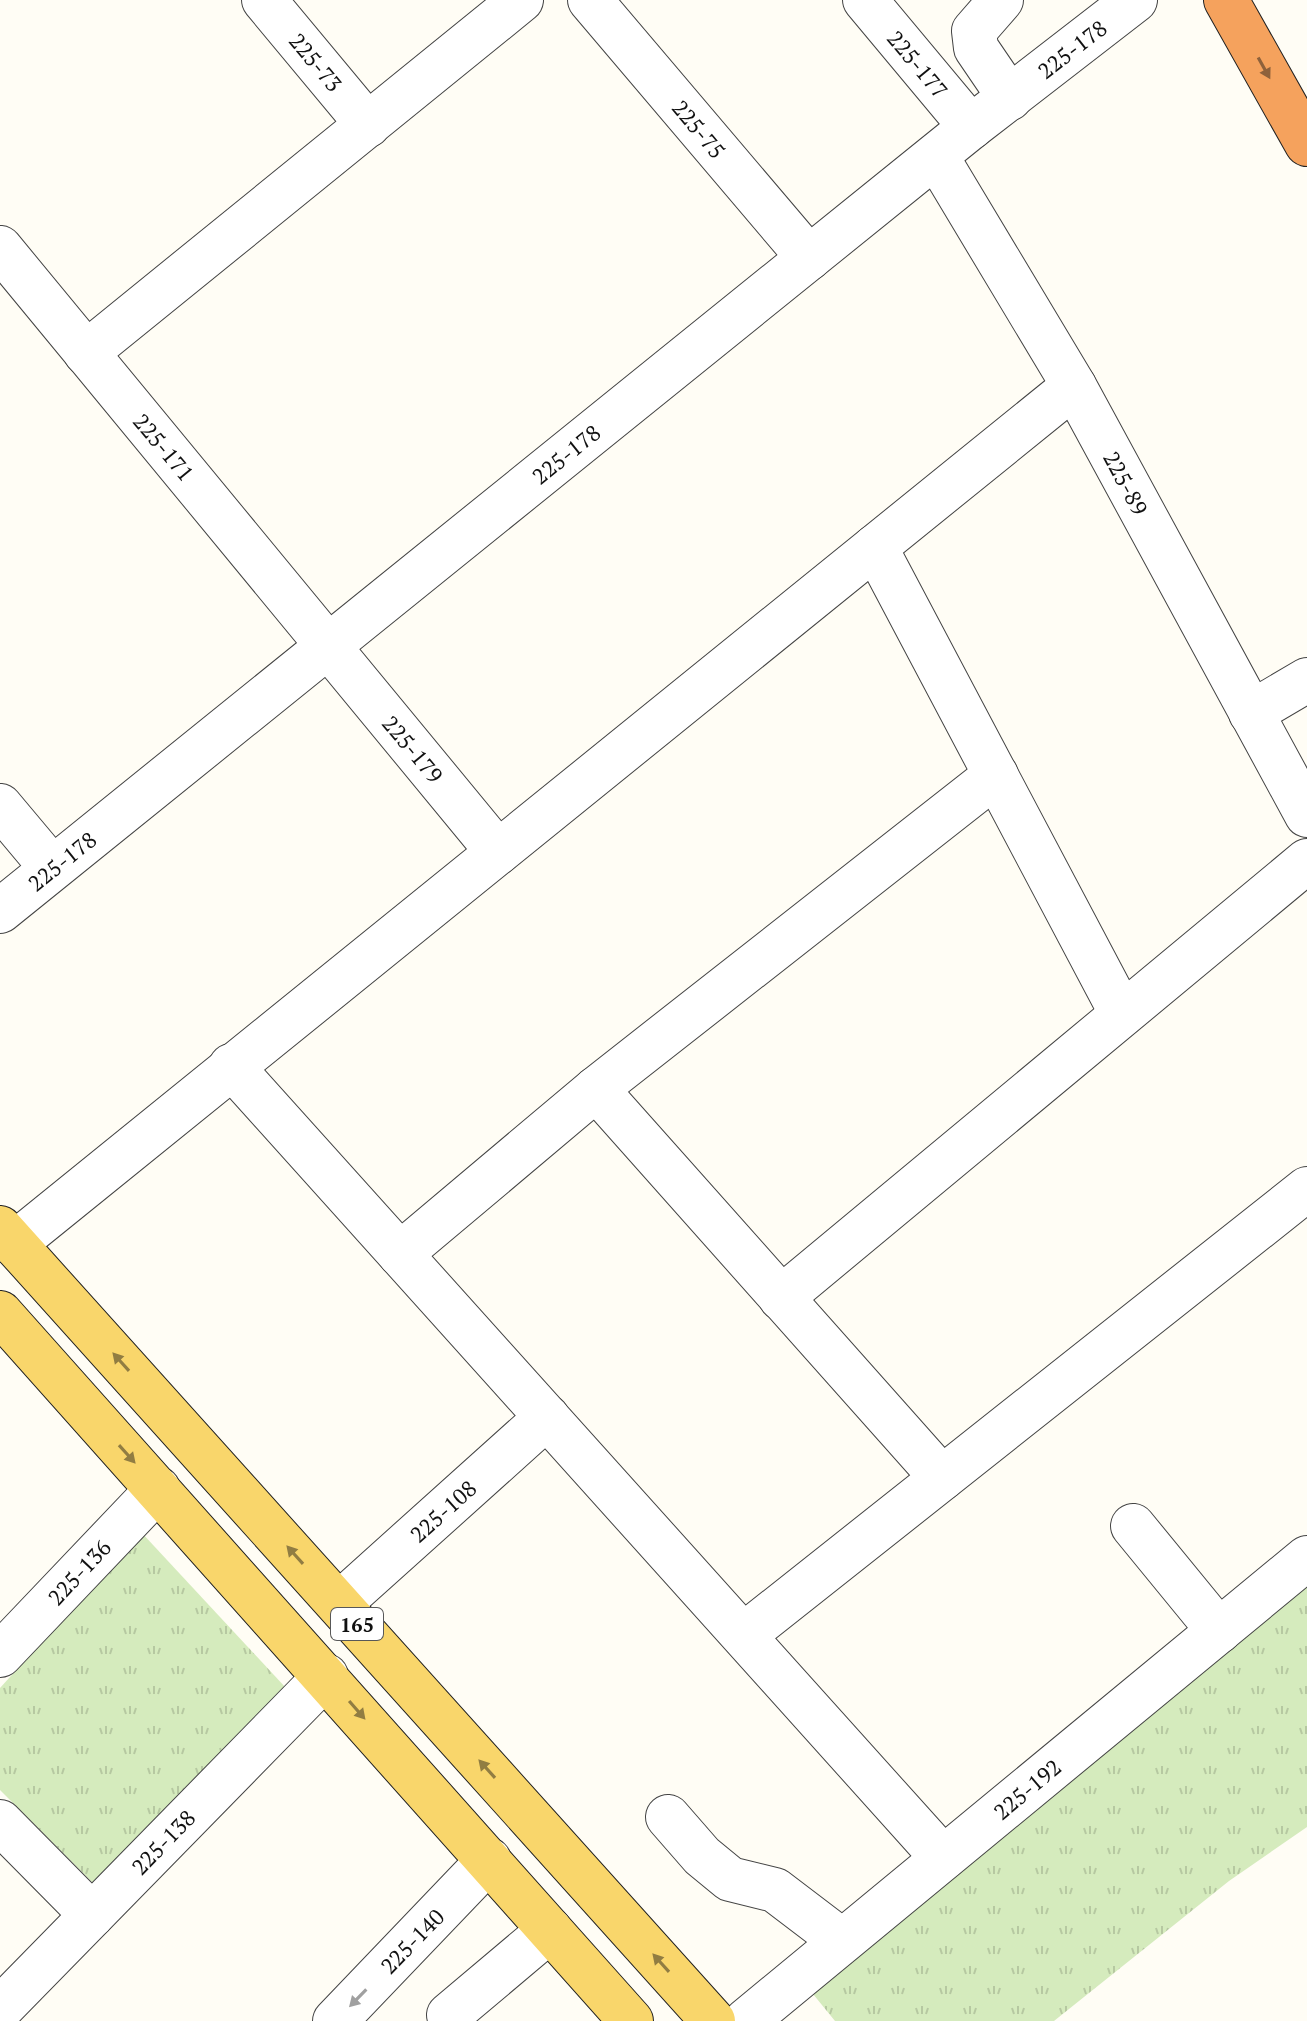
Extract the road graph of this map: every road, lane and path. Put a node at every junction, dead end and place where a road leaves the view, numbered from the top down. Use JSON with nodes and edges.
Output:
{"nodes":[{"id":1,"x":264,"y":0,"type":"edge"},
{"id":2,"x":521,"y":0,"type":"edge"},
{"id":3,"x":590,"y":0,"type":"edge"},
{"id":4,"x":865,"y":0,"type":"edge"},
{"id":5,"x":1001,"y":0,"type":"edge"},
{"id":6,"x":1135,"y":0,"type":"edge"},
{"id":7,"x":1226,"y":0,"type":"edge"},
{"id":8,"x":1010,"y":98,"type":"junction"},
{"id":9,"x":368,"y":125,"type":"junction"},
{"id":10,"x":971,"y":127,"type":"junction"},
{"id":11,"x":1307,"y":144,"type":"edge"},
{"id":12,"x":936,"y":156,"type":"junction"},
{"id":13,"x":0,"y":248,"type":"edge"},
{"id":14,"x":809,"y":258,"type":"junction"},
{"id":15,"x":86,"y":353,"type":"junction"},
{"id":16,"x":1074,"y":386,"type":"junction"},
{"id":17,"x":875,"y":547,"type":"junction"},
{"id":18,"x":328,"y":646,"type":"junction"},
{"id":19,"x":1307,"y":680,"type":"edge"},
{"id":20,"x":1251,"y":713,"type":"junction"},
{"id":21,"x":996,"y":775,"type":"junction"},
{"id":22,"x":0,"y":806,"type":"edge"},
{"id":23,"x":1307,"y":815,"type":"edge"},
{"id":24,"x":498,"y":852,"type":"junction"},
{"id":25,"x":1307,"y":861,"type":"edge"},
{"id":26,"x":52,"y":868,"type":"junction"},
{"id":27,"x":0,"y":911,"type":"edge"},
{"id":28,"x":1122,"y":1014,"type":"junction"},
{"id":29,"x":231,"y":1066,"type":"junction"},
{"id":30,"x":596,"y":1089,"type":"junction"},
{"id":31,"x":1307,"y":1189,"type":"edge"},
{"id":32,"x":7,"y":1236,"type":"edge"},
{"id":33,"x":400,"y":1254,"type":"junction"},
{"id":34,"x":781,"y":1298,"type":"junction"},
{"id":35,"x":0,"y":1313,"type":"edge"},
{"id":36,"x":547,"y":1417,"type":"junction"},
{"id":37,"x":942,"y":1478,"type":"junction"},
{"id":38,"x":158,"y":1489,"type":"junction"},
{"id":39,"x":238,"y":1492,"type":"junction"},
{"id":40,"x":1133,"y":1526,"type":"dead end"},
{"id":41,"x":194,"y":1529,"type":"junction"},
{"id":42,"x":1307,"y":1558,"type":"edge"},
{"id":43,"x":339,"y":1604,"type":"junction"},
{"id":44,"x":1219,"y":1631,"type":"junction"},
{"id":45,"x":744,"y":1635,"type":"junction"},
{"id":46,"x":0,"y":1655,"type":"edge"},
{"id":47,"x":326,"y":1676,"type":"junction"},
{"id":48,"x":668,"y":1817,"type":"dead end"},
{"id":49,"x":0,"y":1822,"type":"edge"},
{"id":50,"x":943,"y":1858,"type":"junction"},
{"id":51,"x":489,"y":1860,"type":"junction"},
{"id":52,"x":92,"y":1915,"type":"junction"},
{"id":53,"x":550,"y":1930,"type":"junction"},
{"id":54,"x":842,"y":1941,"type":"junction"},
{"id":55,"x":0,"y":2009,"type":"edge"},
{"id":56,"x":449,"y":2015,"type":"dead end"},
{"id":57,"x":335,"y":2021,"type":"edge"},
{"id":58,"x":631,"y":2021,"type":"edge"},
{"id":59,"x":713,"y":2021,"type":"edge"},
{"id":60,"x":746,"y":2021,"type":"edge"}],
"edges":[{"from":1,"to":9,"type":"street","name":"225-73"},
{"from":2,"to":9,"type":"street"},
{"from":3,"to":14,"type":"street","name":"225-75"},
{"from":4,"to":10,"type":"street","name":"225-177"},
{"from":5,"to":8,"type":"street"},
{"from":6,"to":8,"type":"street","name":"225-178"},
{"from":7,"to":11,"type":"highway","one_way":true},
{"from":8,"to":10,"type":"street","name":"225-178"},
{"from":9,"to":15,"type":"street"},
{"from":10,"to":12,"type":"street","name":"225-178"},
{"from":12,"to":14,"type":"street","name":"225-178"},
{"from":12,"to":16,"type":"street","name":"225-89"},
{"from":13,"to":15,"type":"street","name":"225-171"},
{"from":14,"to":18,"type":"street","name":"225-178"},
{"from":15,"to":18,"type":"street","name":"225-171"},
{"from":16,"to":17,"type":"street"},
{"from":16,"to":20,"type":"street","name":"225-89"},
{"from":17,"to":21,"type":"street"},
{"from":17,"to":24,"type":"street"},
{"from":18,"to":24,"type":"street","name":"225-179"},
{"from":18,"to":26,"type":"street","name":"225-178"},
{"from":19,"to":20,"type":"street"},
{"from":20,"to":23,"type":"street","name":"225-89"},
{"from":21,"to":28,"type":"street"},
{"from":21,"to":30,"type":"street"},
{"from":22,"to":26,"type":"street"},
{"from":24,"to":29,"type":"street"},
{"from":25,"to":28,"type":"street"},
{"from":26,"to":27,"type":"street","name":"225-178"},
{"from":28,"to":34,"type":"street"},
{"from":29,"to":32,"type":"street"},
{"from":29,"to":33,"type":"street"},
{"from":30,"to":33,"type":"street"},
{"from":30,"to":34,"type":"street"},
{"from":31,"to":37,"type":"street"},
{"from":39,"to":32,"type":"main road","number":"165","one_way":true},
{"from":33,"to":36,"type":"street"},
{"from":34,"to":37,"type":"street"},
{"from":35,"to":38,"type":"main road","number":"165","one_way":true},
{"from":36,"to":43,"type":"street","name":"225-108"},
{"from":36,"to":45,"type":"street"},
{"from":37,"to":45,"type":"street"},
{"from":38,"to":41,"type":"main road","number":"165"},
{"from":38,"to":46,"type":"street","name":"225-136"},
{"from":39,"to":41,"type":"main road"},
{"from":43,"to":39,"type":"main road","number":"165","one_way":true},
{"from":40,"to":44,"type":"street"},
{"from":41,"to":47,"type":"main road","number":"165"},
{"from":42,"to":44,"type":"street","name":"225-192"},
{"from":59,"to":43,"type":"main road","number":"165","one_way":true},
{"from":44,"to":50,"type":"street","name":"225-192"},
{"from":45,"to":50,"type":"street"},
{"from":47,"to":51,"type":"main road","number":"165","one_way":true},
{"from":47,"to":52,"type":"street","name":"225-138"},
{"from":48,"to":54,"type":"street"},
{"from":49,"to":52,"type":"street"},
{"from":50,"to":54,"type":"street","name":"225-192"},
{"from":51,"to":53,"type":"main road","number":"165"},
{"from":51,"to":57,"type":"street","name":"225-140","one_way":true},
{"from":52,"to":55,"type":"street","name":"225-138"},
{"from":53,"to":56,"type":"street"},
{"from":53,"to":58,"type":"main road","number":"165"},
{"from":54,"to":60,"type":"street","name":"225-192"}]}
